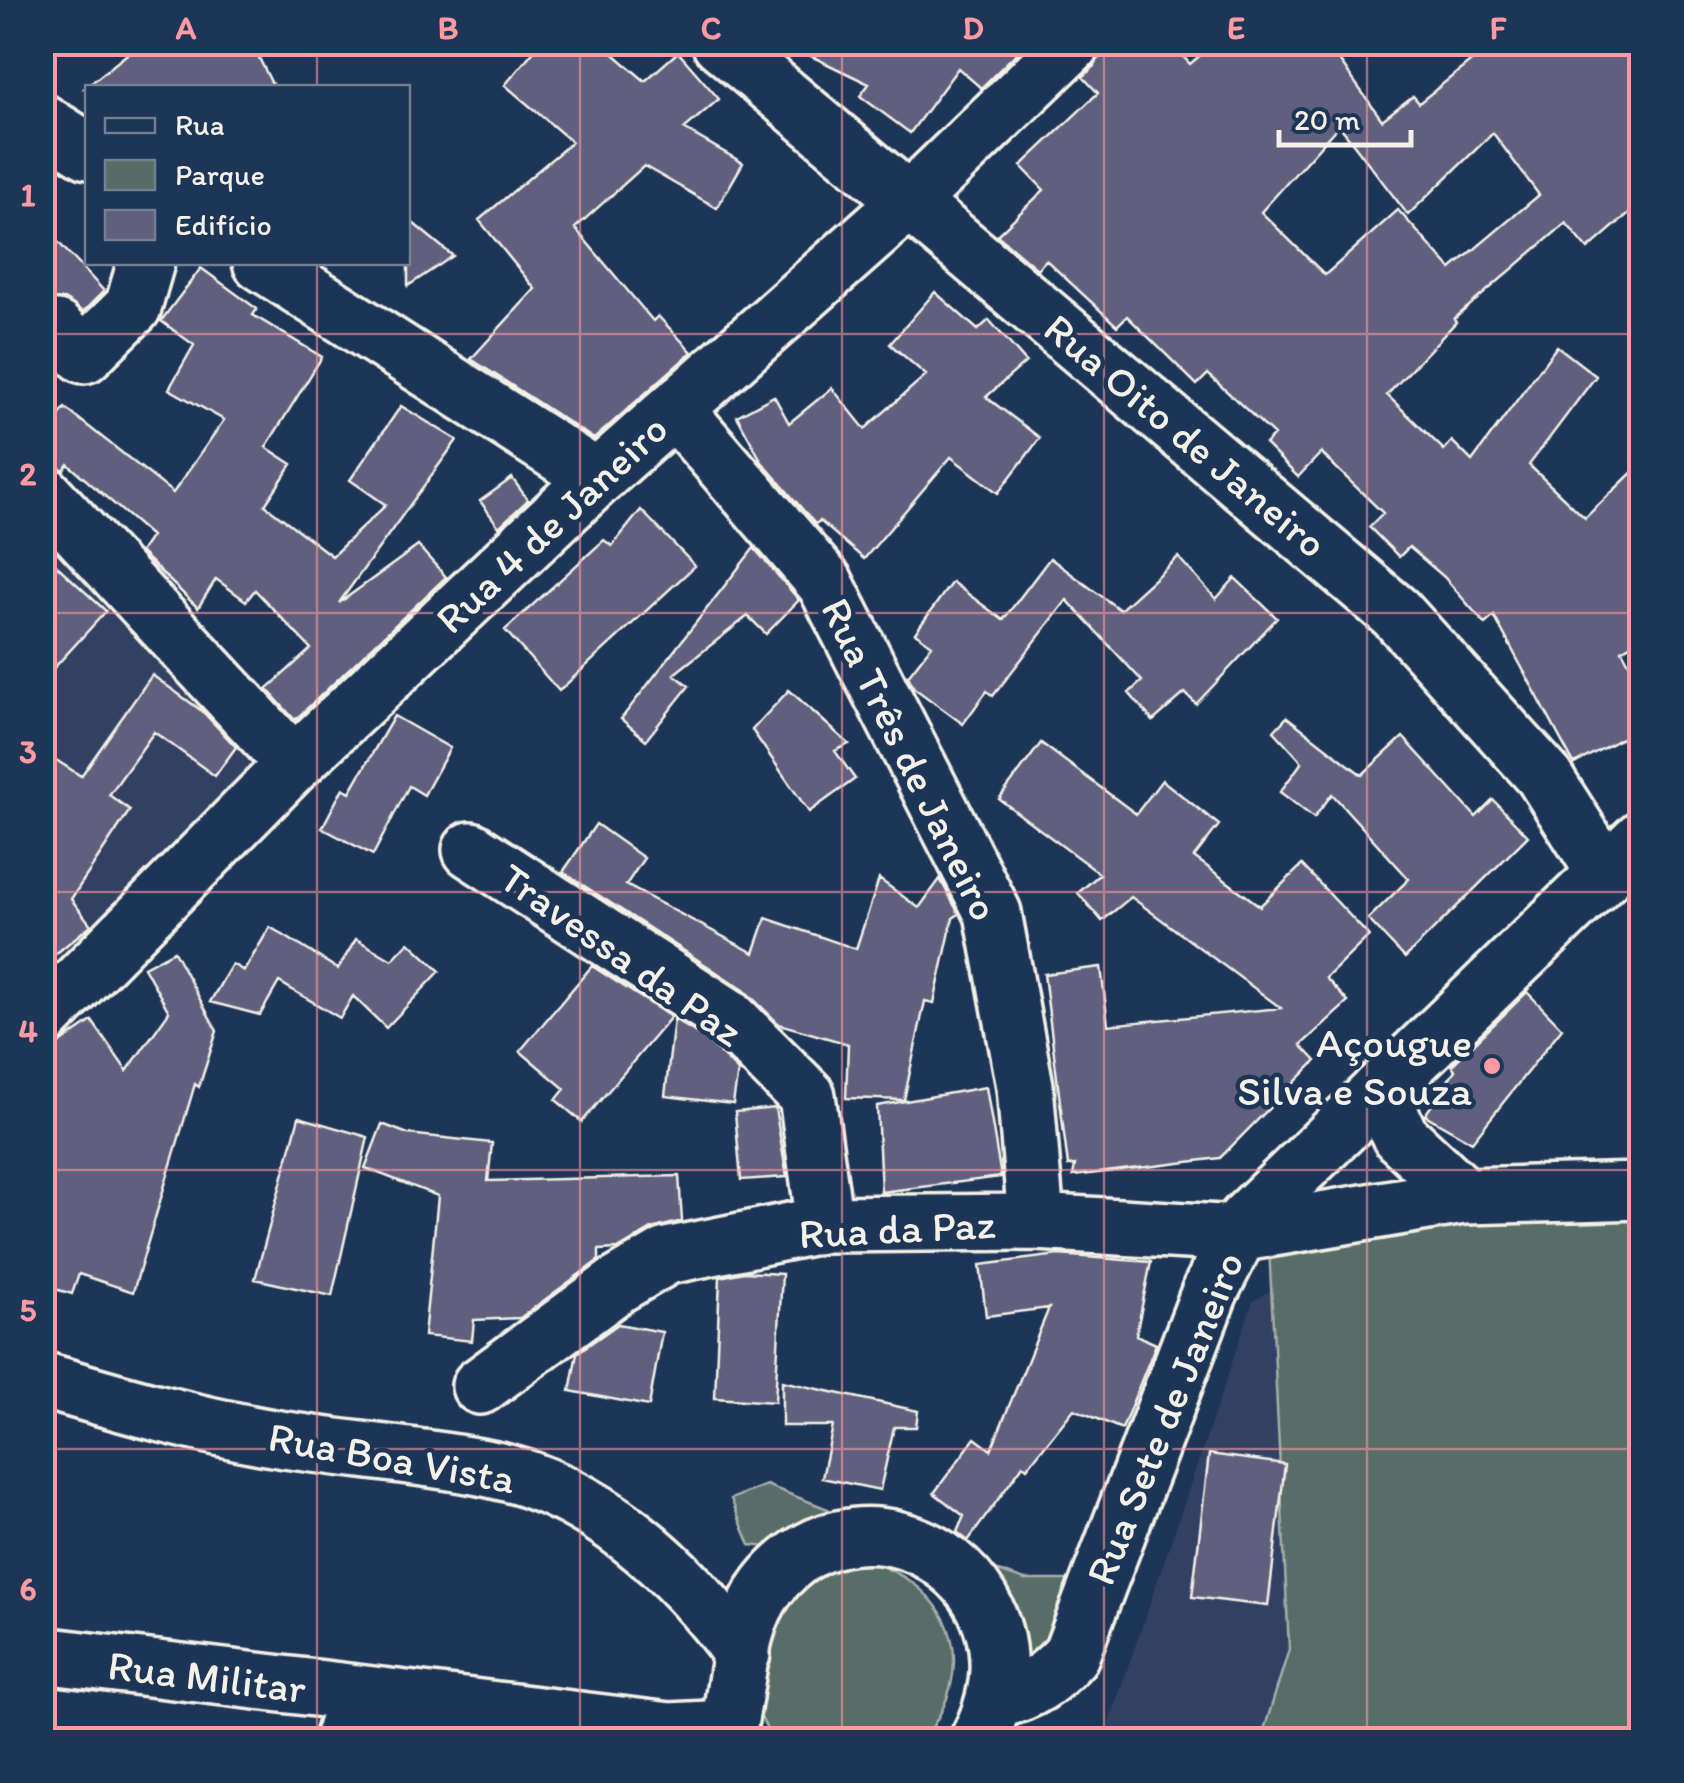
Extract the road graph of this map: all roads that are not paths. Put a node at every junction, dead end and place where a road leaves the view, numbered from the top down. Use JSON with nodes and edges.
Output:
{"nodes":[{"id":1,"x":720,"y":42,"type":"edge"},
{"id":2,"x":1074,"y":42,"type":"edge"},
{"id":3,"x":42,"y":122,"type":"edge"},
{"id":4,"x":85,"y":149,"type":"edge"},
{"id":5,"x":908,"y":201,"type":"junction"},
{"id":6,"x":145,"y":265,"type":"edge"},
{"id":7,"x":266,"y":265,"type":"edge"},
{"id":8,"x":42,"y":340,"type":"edge"},
{"id":9,"x":675,"y":409,"type":"junction"},
{"id":10,"x":597,"y":478,"type":"junction"},
{"id":11,"x":42,"y":492,"type":"edge"},
{"id":12,"x":294,"y":764,"type":"junction"},
{"id":13,"x":470,"y":850,"type":"dead end"},
{"id":14,"x":1623,"y":856,"type":"edge"},
{"id":15,"x":42,"y":1019,"type":"edge"},
{"id":16,"x":1380,"y":1090,"type":"junction"},
{"id":17,"x":1642,"y":1191,"type":"edge"},
{"id":18,"x":1464,"y":1196,"type":"junction"},
{"id":19,"x":1036,"y":1222,"type":"junction"},
{"id":20,"x":825,"y":1224,"type":"junction"},
{"id":21,"x":1238,"y":1234,"type":"junction"},
{"id":22,"x":42,"y":1380,"type":"edge"},
{"id":23,"x":480,"y":1386,"type":"dead end"},
{"id":24,"x":742,"y":1654,"type":"junction"},
{"id":25,"x":42,"y":1655,"type":"edge"},
{"id":26,"x":349,"y":1718,"type":"edge"},
{"id":27,"x":988,"y":1720,"type":"edge"},
{"id":28,"x":732,"y":1736,"type":"edge"}],
"edges":[{"from":1,"to":5,"type":"street","name":"Rua Oito de Janeiro"},
{"from":2,"to":5,"type":"street","name":"Rua 4 de Janeiro"},
{"from":3,"to":4,"type":"street"},
{"from":5,"to":9,"type":"street","name":"Rua 4 de Janeiro"},
{"from":5,"to":14,"type":"street","name":"Rua Oito de Janeiro"},
{"from":6,"to":8,"type":"street"},
{"from":7,"to":10,"type":"street"},
{"from":9,"to":10,"type":"street","name":"Rua 4 de Janeiro"},
{"from":9,"to":19,"type":"street","name":"Rua Três de Janeiro"},
{"from":10,"to":12,"type":"street","name":"Rua 4 de Janeiro"},
{"from":11,"to":12,"type":"street"},
{"from":12,"to":15,"type":"street","name":"Rua 4 de Janeiro"},
{"from":13,"to":20,"type":"street","name":"Travessa da Paz"},
{"from":14,"to":16,"type":"street","name":"Rua Sete de Janeiro"},
{"from":16,"to":18,"type":"street"},
{"from":16,"to":21,"type":"street","name":"Rua Sete de Janeiro"},
{"from":17,"to":18,"type":"street","name":"Rua da Paz"},
{"from":18,"to":21,"type":"street","name":"Rua da Paz"},
{"from":19,"to":20,"type":"street","name":"Rua da Paz"},
{"from":19,"to":21,"type":"street","name":"Rua da Paz"},
{"from":20,"to":23,"type":"street","name":"Rua da Paz"},
{"from":21,"to":27,"type":"street","name":"Rua Sete de Janeiro"},
{"from":22,"to":24,"type":"street","name":"Rua Boa Vista"},
{"from":24,"to":27,"type":"street"},
{"from":24,"to":28,"type":"street"},
{"from":25,"to":26,"type":"street","name":"Rua Militar"},
{"from":26,"to":28,"type":"street","name":"Rua Militar"}]}
